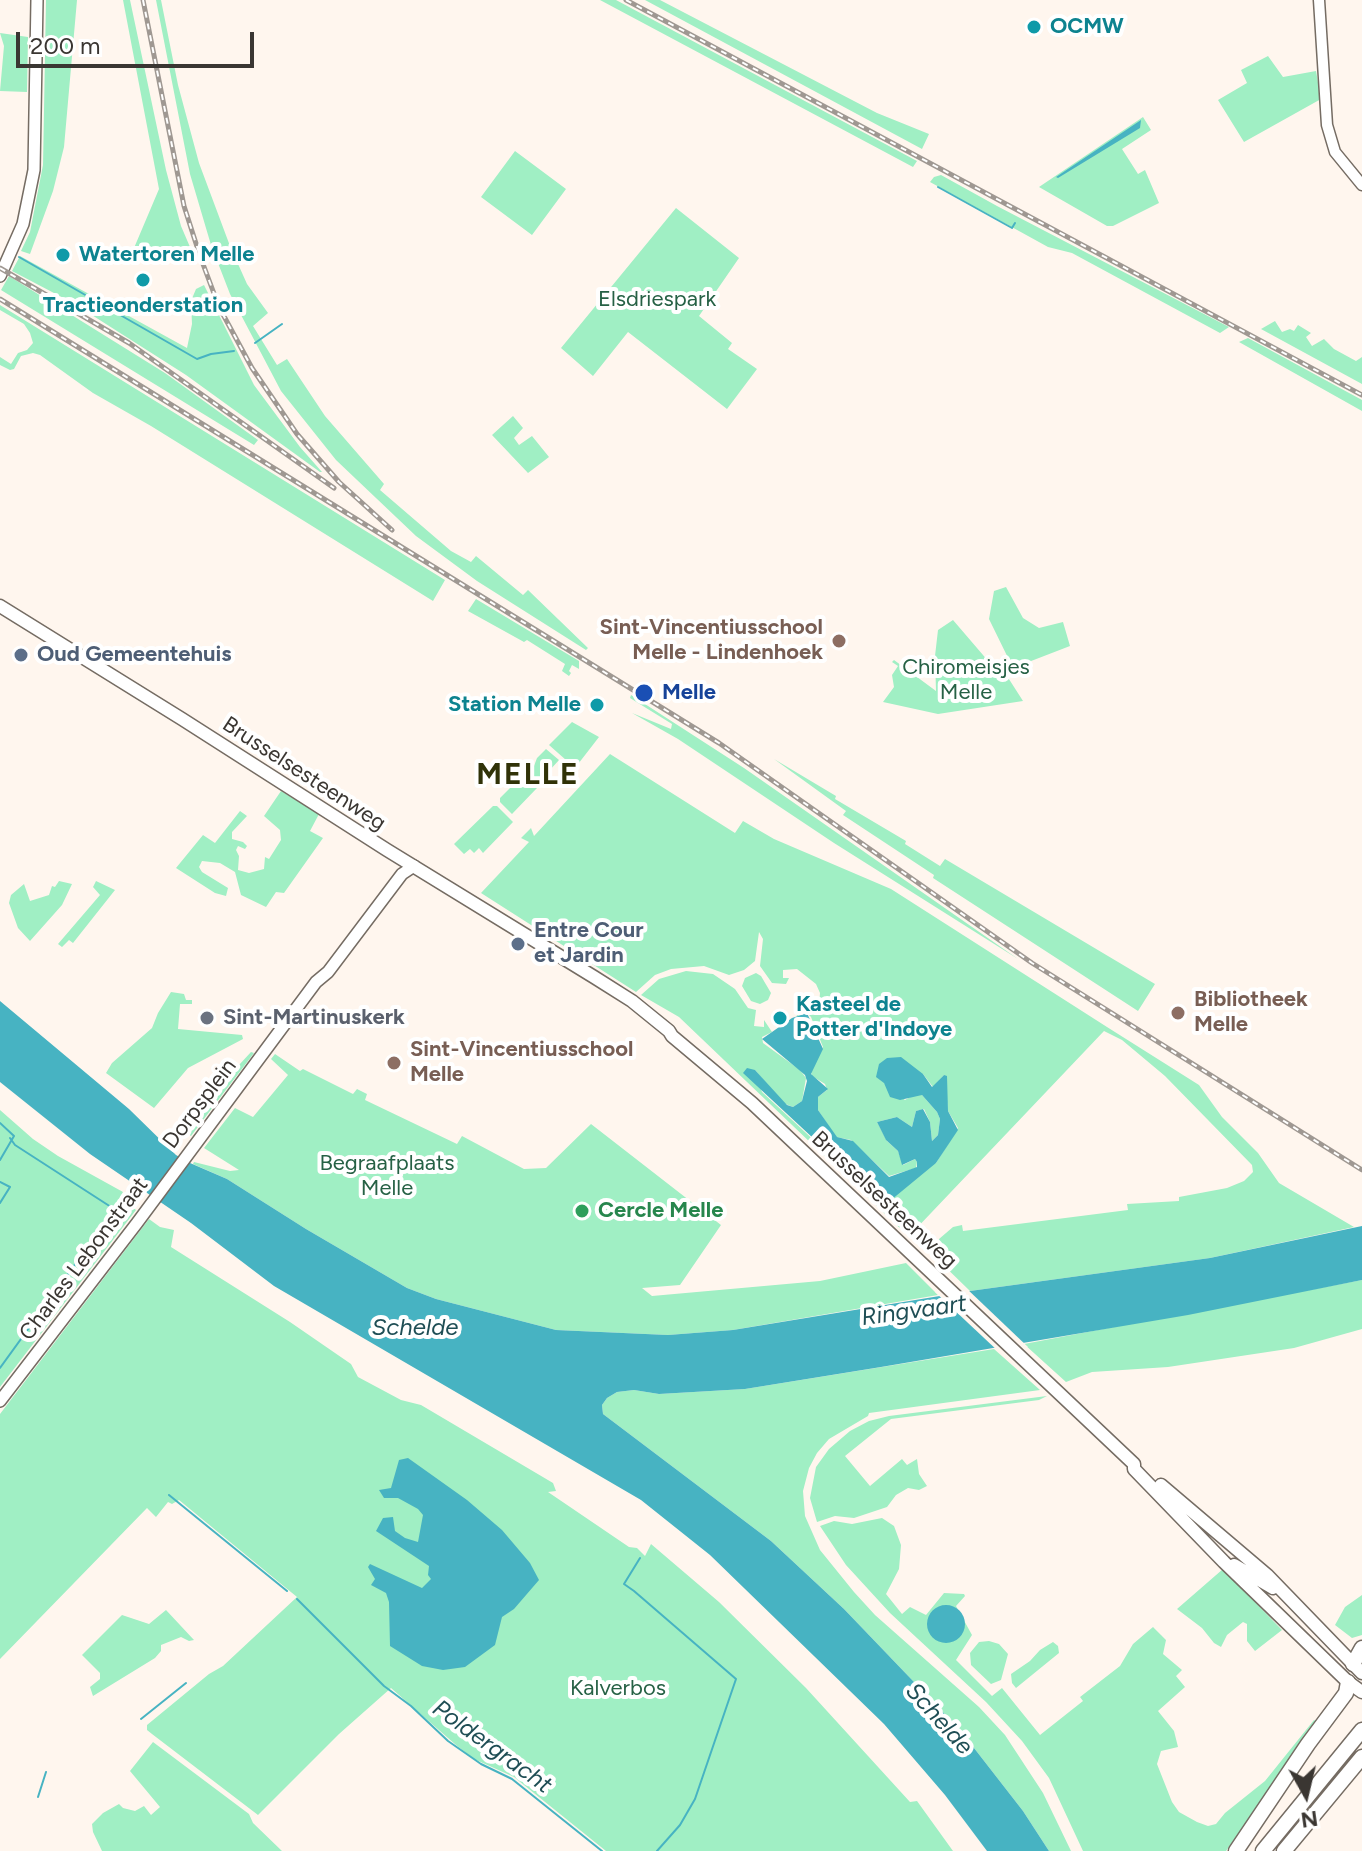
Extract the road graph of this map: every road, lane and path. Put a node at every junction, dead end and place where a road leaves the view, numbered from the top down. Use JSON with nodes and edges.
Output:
{"nodes":[{"id":1,"x":37,"y":0,"type":"edge"},
{"id":2,"x":1319,"y":0,"type":"edge"},
{"id":3,"x":1362,"y":185,"type":"edge"},
{"id":4,"x":0,"y":276,"type":"edge"},
{"id":5,"x":0,"y":606,"type":"edge"},
{"id":6,"x":414,"y":866,"type":"junction"},
{"id":7,"x":171,"y":1178,"type":"joint"},
{"id":8,"x":0,"y":1401,"type":"edge"},
{"id":9,"x":1134,"y":1464,"type":"junction"},
{"id":10,"x":1201,"y":1537,"type":"junction"},
{"id":11,"x":1224,"y":1562,"type":"junction"},
{"id":12,"x":1267,"y":1575,"type":"junction"},
{"id":13,"x":1312,"y":1622,"type":"junction"},
{"id":14,"x":1362,"y":1648,"type":"edge"},
{"id":15,"x":1358,"y":1668,"type":"edge"},
{"id":16,"x":1347,"y":1688,"type":"junction"},
{"id":17,"x":1362,"y":1692,"type":"edge"},
{"id":18,"x":1362,"y":1730,"type":"edge"},
{"id":19,"x":1361,"y":1760,"type":"edge"},
{"id":20,"x":1236,"y":1851,"type":"edge"},
{"id":21,"x":1263,"y":1851,"type":"edge"},
{"id":22,"x":1284,"y":1851,"type":"edge"}],
"edges":[{"from":1,"to":4,"type":"main road"},
{"from":2,"to":3,"type":"street"},
{"from":5,"to":6,"type":"main road","name":"Brusselsesteenweg"},
{"from":6,"to":7,"type":"main road","name":"Dorpsplein"},
{"from":6,"to":9,"type":"main road","name":"Brusselsesteenweg"},
{"from":7,"to":8,"type":"main road","name":"Charles Lebonstraat"},
{"from":9,"to":10,"type":"main road","name":"Brusselsesteenweg"},
{"from":9,"to":12,"type":"main road","name":"Brusselsesteenweg"},
{"from":10,"to":11,"type":"main road","name":"Brusselsesteenweg"},
{"from":10,"to":12,"type":"main road"},
{"from":11,"to":13,"type":"main road"},
{"from":11,"to":16,"type":"main road","name":"Brusselsesteenweg"},
{"from":12,"to":13,"type":"main road","name":"Brusselsesteenweg"},
{"from":13,"to":15,"type":"main road","name":"Brusselsesteenweg"},
{"from":14,"to":15,"type":"highway"},
{"from":15,"to":16,"type":"main road"},
{"from":16,"to":17,"type":"highway"},
{"from":16,"to":20,"type":"highway"},
{"from":18,"to":21,"type":"highway"},
{"from":19,"to":22,"type":"highway"}]}
